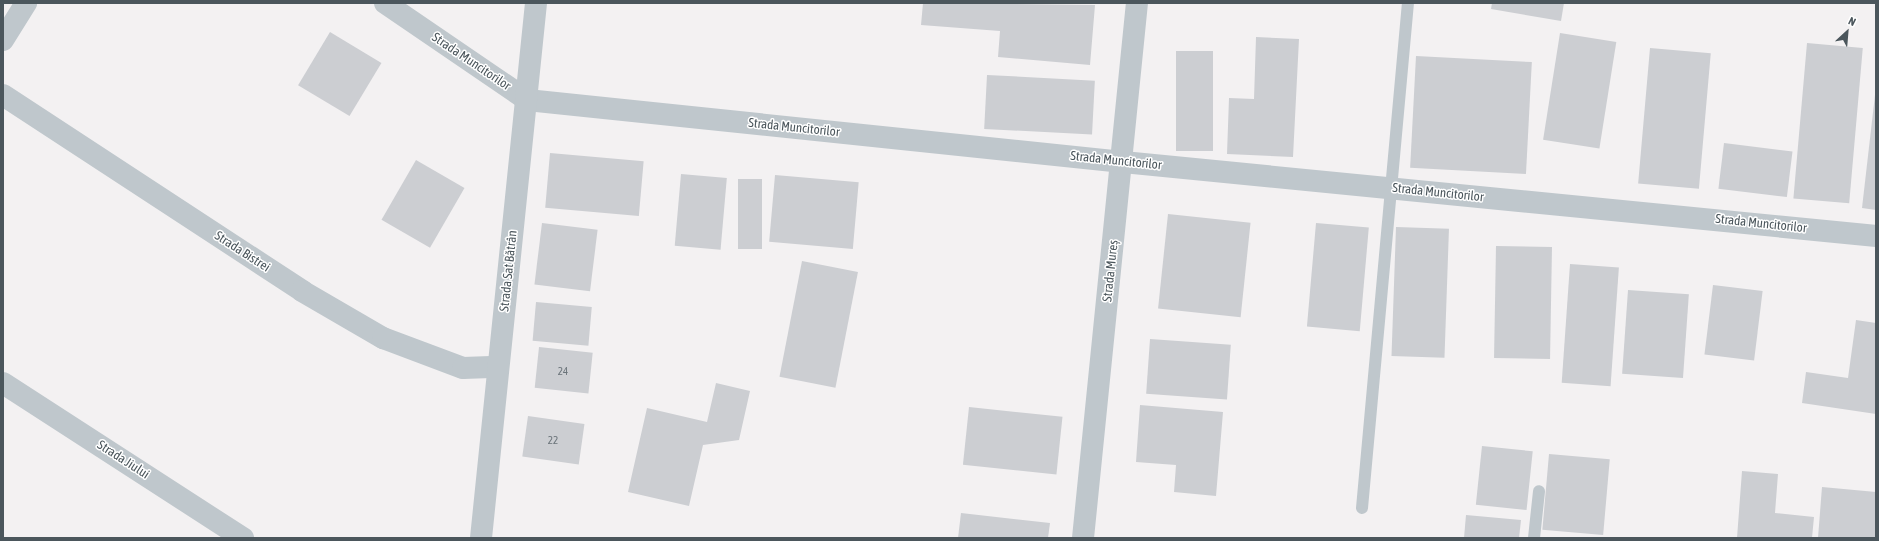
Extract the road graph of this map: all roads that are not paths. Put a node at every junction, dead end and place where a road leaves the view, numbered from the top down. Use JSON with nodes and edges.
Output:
{"nodes":[{"id":1,"x":26,"y":3,"type":"edge"},
{"id":2,"x":386,"y":3,"type":"edge"},
{"id":3,"x":536,"y":3,"type":"edge"},
{"id":4,"x":1137,"y":3,"type":"edge"},
{"id":5,"x":1408,"y":3,"type":"edge"},
{"id":6,"x":3,"y":40,"type":"edge"},
{"id":7,"x":3,"y":95,"type":"edge"},
{"id":8,"x":527,"y":100,"type":"junction"},
{"id":9,"x":1123,"y":162,"type":"junction"},
{"id":10,"x":1393,"y":188,"type":"junction"},
{"id":11,"x":1876,"y":236,"type":"edge"},
{"id":12,"x":498,"y":367,"type":"junction"},
{"id":13,"x":3,"y":383,"type":"edge"},
{"id":14,"x":1539,"y":491,"type":"dead end"},
{"id":15,"x":1362,"y":508,"type":"dead end"},
{"id":16,"x":243,"y":538,"type":"edge"},
{"id":17,"x":480,"y":538,"type":"edge"},
{"id":18,"x":1083,"y":538,"type":"edge"},
{"id":19,"x":1534,"y":538,"type":"edge"}],
"edges":[{"from":1,"to":6,"type":"street"},
{"from":2,"to":8,"type":"street","name":"Strada Muncitorilor"},
{"from":3,"to":8,"type":"street","name":"Strada Sat Bătrân"},
{"from":4,"to":9,"type":"street","name":"Strada Mureș"},
{"from":5,"to":10,"type":"lane"},
{"from":7,"to":12,"type":"street","name":"Strada Bistrei"},
{"from":8,"to":9,"type":"street","name":"Strada Muncitorilor"},
{"from":8,"to":12,"type":"street","name":"Strada Sat Bătrân"},
{"from":9,"to":10,"type":"street","name":"Strada Muncitorilor"},
{"from":9,"to":18,"type":"street","name":"Strada Mureș"},
{"from":10,"to":11,"type":"street","name":"Strada Muncitorilor"},
{"from":10,"to":15,"type":"lane"},
{"from":12,"to":17,"type":"street","name":"Strada Sat Bătrân"},
{"from":13,"to":16,"type":"street","name":"Strada Jiului"},
{"from":14,"to":19,"type":"lane"}]}
